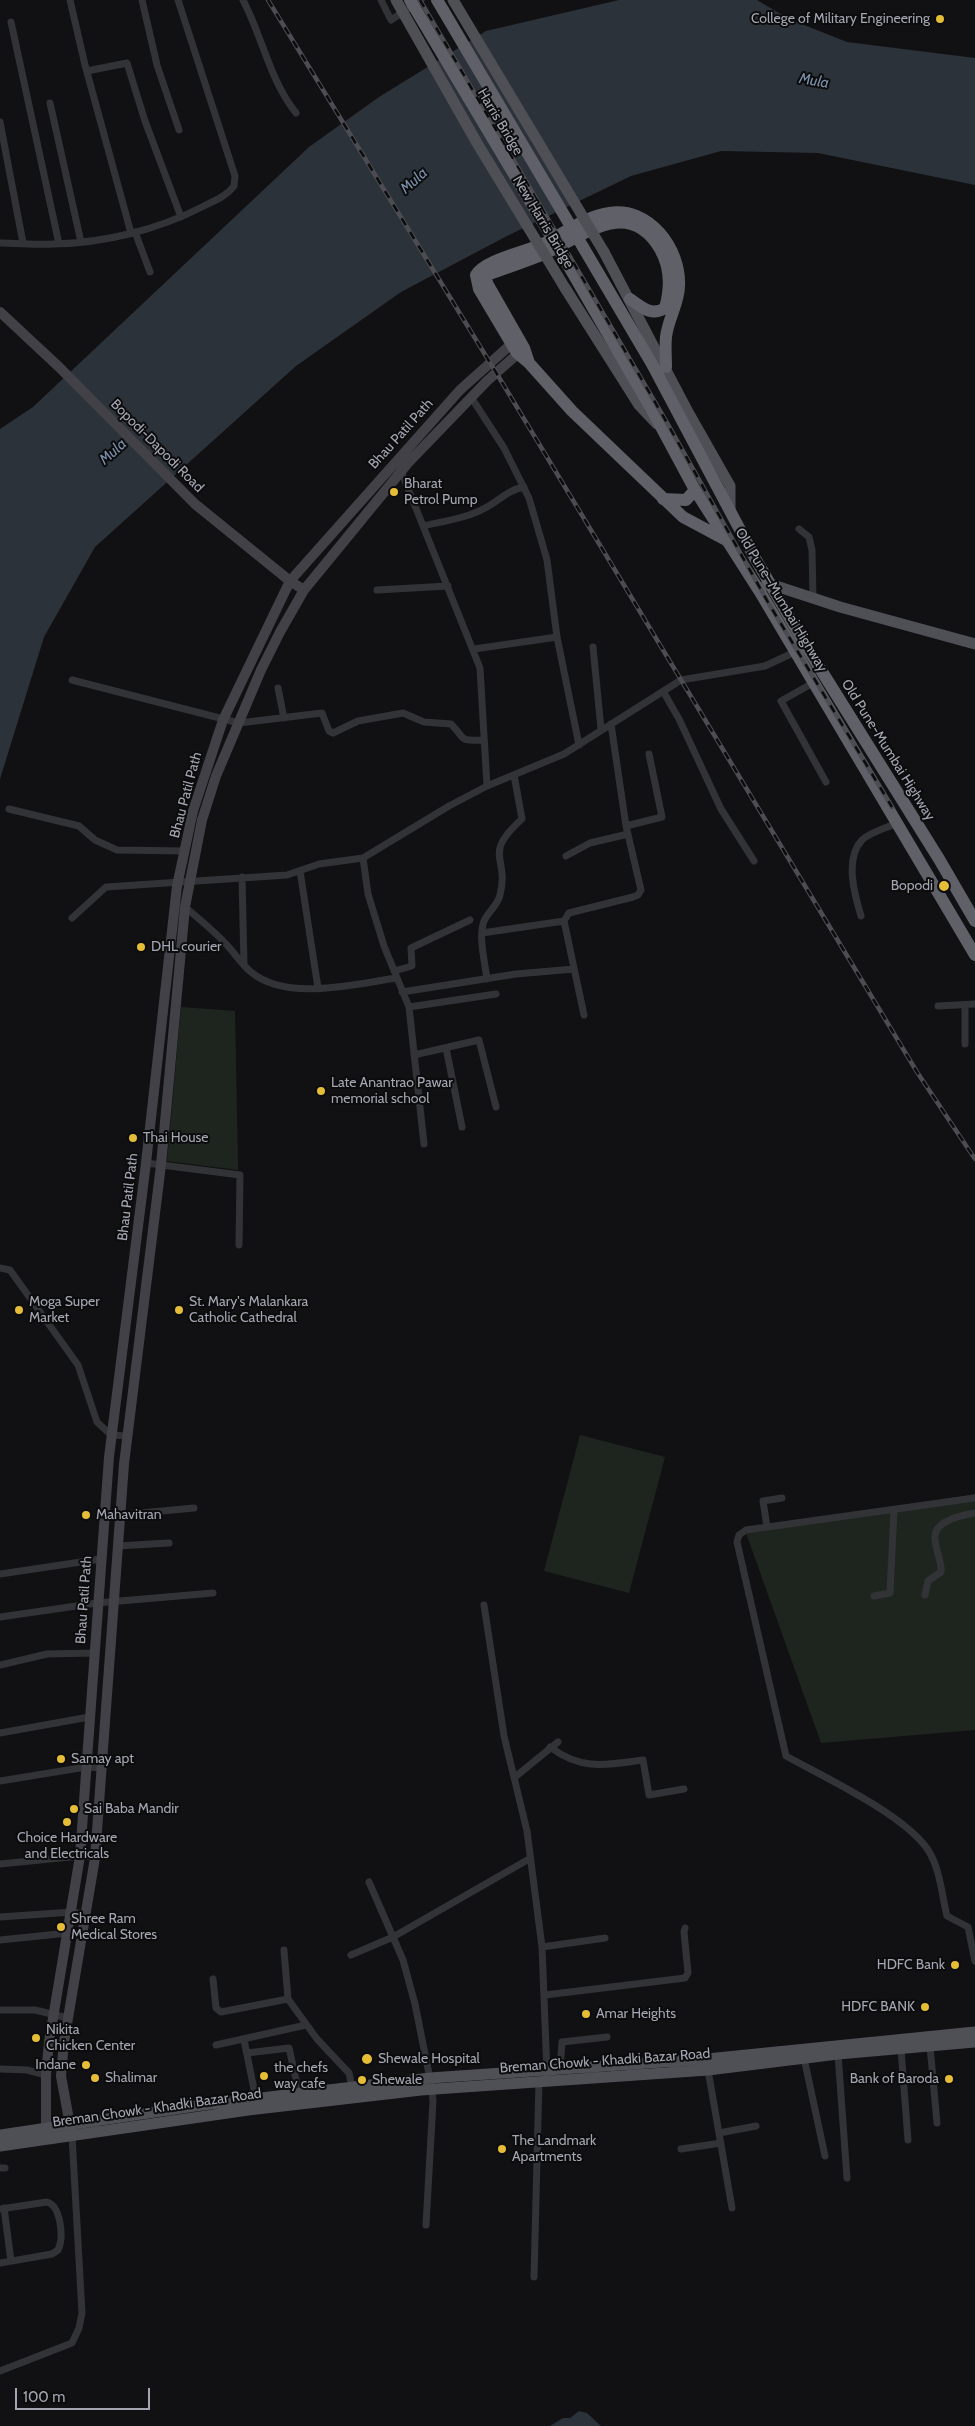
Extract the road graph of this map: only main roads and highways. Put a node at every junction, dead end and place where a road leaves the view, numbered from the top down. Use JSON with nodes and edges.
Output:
{"nodes":[{"id":1,"x":396,"y":0,"type":"edge"},
{"id":2,"x":410,"y":0,"type":"edge"},
{"id":3,"x":437,"y":0,"type":"edge"},
{"id":4,"x":453,"y":0,"type":"edge"},
{"id":5,"x":583,"y":247,"type":"joint"},
{"id":6,"x":564,"y":258,"type":"joint"},
{"id":7,"x":630,"y":299,"type":"junction"},
{"id":8,"x":0,"y":312,"type":"edge"},
{"id":9,"x":518,"y":346,"type":"junction"},
{"id":10,"x":666,"y":367,"type":"junction"},
{"id":11,"x":660,"y":427,"type":"junction"},
{"id":12,"x":695,"y":490,"type":"junction"},
{"id":13,"x":663,"y":499,"type":"junction"},
{"id":14,"x":730,"y":510,"type":"junction"},
{"id":15,"x":728,"y":541,"type":"junction"},
{"id":16,"x":290,"y":580,"type":"junction"},
{"id":17,"x":764,"y":586,"type":"junction"},
{"id":18,"x":304,"y":590,"type":"junction"},
{"id":19,"x":975,"y":644,"type":"edge"},
{"id":20,"x":800,"y":649,"type":"junction"},
{"id":21,"x":975,"y":921,"type":"edge"},
{"id":22,"x":975,"y":955,"type":"edge"},
{"id":23,"x":65,"y":1953,"type":"junction"},
{"id":24,"x":78,"y":1955,"type":"junction"},
{"id":25,"x":975,"y":2032,"type":"edge"},
{"id":26,"x":975,"y":2042,"type":"edge"},
{"id":27,"x":821,"y":2052,"type":"junction"},
{"id":28,"x":544,"y":2077,"type":"junction"},
{"id":29,"x":431,"y":2083,"type":"junction"},
{"id":30,"x":71,"y":2130,"type":"junction"},
{"id":31,"x":46,"y":2134,"type":"junction"},
{"id":32,"x":0,"y":2135,"type":"edge"},
{"id":33,"x":0,"y":2146,"type":"edge"}],
"edges":[{"from":1,"to":11,"type":"main road","name":"New Harris Bridge","bridge":true},
{"from":2,"to":6,"type":"highway","name":"Harris Bridge","bridge":true},
{"from":3,"to":5,"type":"highway","name":"Harris Bridge","bridge":true},
{"from":4,"to":7,"type":"main road","bridge":true},
{"from":5,"to":14,"type":"highway","name":"Old Pune–Mumbai Highway"},
{"from":6,"to":11,"type":"highway","name":"Old Pune–Mumbai Highway"},
{"from":7,"to":9,"type":"highway"},
{"from":7,"to":10,"type":"main road"},
{"from":8,"to":16,"type":"main road","name":"Bopodi-Dapodi Road"},
{"from":9,"to":10,"type":"highway"},
{"from":9,"to":13,"type":"highway"},
{"from":9,"to":16,"type":"main road","name":"Bhau Patil Path"},
{"from":9,"to":18,"type":"main road","name":"Bhau Patil Path"},
{"from":10,"to":14,"type":"main road"},
{"from":11,"to":12,"type":"highway","name":"Old Pune–Mumbai Highway"},
{"from":12,"to":13,"type":"highway"},
{"from":12,"to":15,"type":"highway","name":"Old Pune–Mumbai Highway"},
{"from":13,"to":15,"type":"highway"},
{"from":14,"to":17,"type":"highway","name":"Old Pune–Mumbai Highway"},
{"from":15,"to":17,"type":"highway","name":"Old Pune–Mumbai Highway"},
{"from":16,"to":18,"type":"main road","name":"Bopodi-Dapodi Road"},
{"from":16,"to":23,"type":"main road","name":"Bhau Patil Path"},
{"from":17,"to":19,"type":"main road"},
{"from":17,"to":20,"type":"highway","name":"Old Pune–Mumbai Highway"},
{"from":18,"to":24,"type":"main road","name":"Bhau Patil Path"},
{"from":20,"to":21,"type":"highway","name":"Old Pune-Mumbai Highway"},
{"from":20,"to":22,"type":"highway","name":"Old Pune–Mumbai Highway"},
{"from":23,"to":24,"type":"main road"},
{"from":23,"to":31,"type":"main road","name":"Bhau Patil Path"},
{"from":24,"to":30,"type":"main road","name":"Bhau Patil Path"},
{"from":25,"to":27,"type":"main road","name":"Breman Chowk - Khadki Bazar Road"},
{"from":26,"to":27,"type":"main road","name":"Breman Chowk - Khadki Bazar Road"},
{"from":27,"to":28,"type":"main road","name":"Breman Chowk - Khadki Bazar Road"},
{"from":27,"to":28,"type":"main road","name":"Breman Chowk - Khadki Bazar Road"},
{"from":28,"to":29,"type":"main road","name":"Breman Chowk - Khadki Bazar Road"},
{"from":29,"to":30,"type":"main road","name":"Breman Chowk - Khadki Bazar Road"},
{"from":29,"to":30,"type":"main road","name":"Breman Chowk - Khadki Bazar Road"},
{"from":30,"to":31,"type":"main road","name":"Breman Chowk - Khadki Bazar Road"},
{"from":31,"to":32,"type":"main road","name":"Breman Chowk - Khadki Bazar Road"},
{"from":31,"to":33,"type":"main road","name":"Breman Chowk - Khadki Bazar Road"}]}
